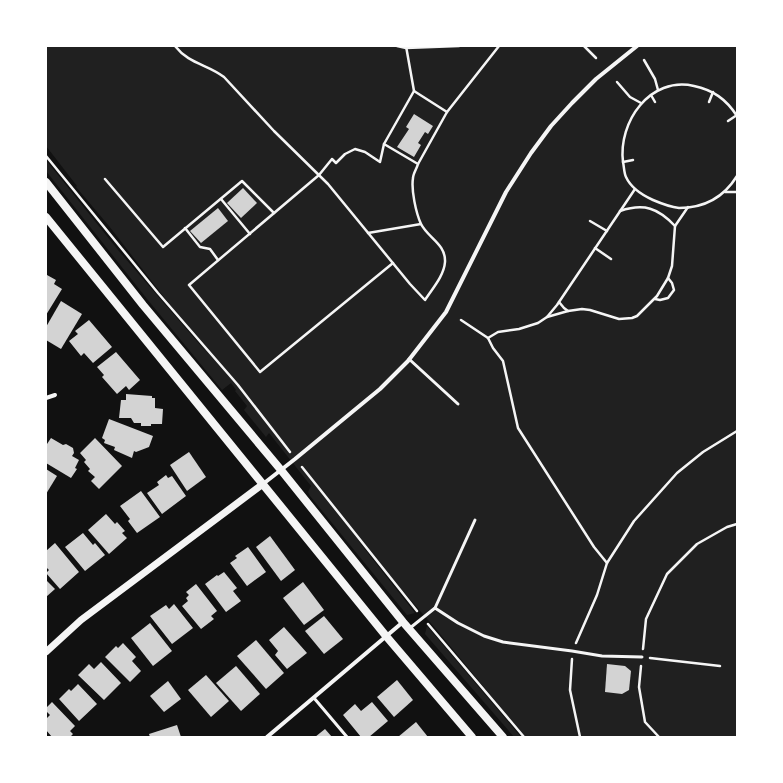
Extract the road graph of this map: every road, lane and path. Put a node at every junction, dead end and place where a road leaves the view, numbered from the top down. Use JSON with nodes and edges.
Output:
{"nodes":[{"id":1,"x":175,"y":46,"type":"edge"},
{"id":2,"x":397,"y":46,"type":"edge"},
{"id":3,"x":459,"y":46,"type":"edge"},
{"id":4,"x":499,"y":46,"type":"edge"},
{"id":5,"x":584,"y":46,"type":"edge"},
{"id":6,"x":637,"y":46,"type":"edge"},
{"id":7,"x":406,"y":47,"type":"edge"},
{"id":8,"x":596,"y":58,"type":"dead end"},
{"id":9,"x":644,"y":60,"type":"dead end"},
{"id":10,"x":617,"y":82,"type":"dead end"},
{"id":11,"x":414,"y":90,"type":"junction"},
{"id":12,"x":658,"y":90,"type":"junction"},
{"id":13,"x":713,"y":92,"type":"junction"},
{"id":14,"x":651,"y":95,"type":"junction"},
{"id":15,"x":655,"y":102,"type":"dead end"},
{"id":16,"x":709,"y":102,"type":"dead end"},
{"id":17,"x":641,"y":103,"type":"junction"},
{"id":18,"x":447,"y":112,"type":"junction"},
{"id":19,"x":737,"y":116,"type":"edge"},
{"id":20,"x":728,"y":121,"type":"dead end"},
{"id":21,"x":384,"y":144,"type":"junction"},
{"id":22,"x":46,"y":156,"type":"edge"},
{"id":23,"x":633,"y":160,"type":"dead end"},
{"id":24,"x":623,"y":162,"type":"junction"},
{"id":25,"x":418,"y":164,"type":"junction"},
{"id":26,"x":319,"y":175,"type":"junction"},
{"id":27,"x":737,"y":176,"type":"edge"},
{"id":28,"x":105,"y":179,"type":"dead end"},
{"id":29,"x":46,"y":182,"type":"edge"},
{"id":30,"x":635,"y":189,"type":"junction"},
{"id":31,"x":724,"y":192,"type":"junction"},
{"id":32,"x":737,"y":192,"type":"edge"},
{"id":33,"x":221,"y":199,"type":"junction"},
{"id":34,"x":688,"y":207,"type":"junction"},
{"id":35,"x":620,"y":211,"type":"junction"},
{"id":36,"x":274,"y":213,"type":"junction"},
{"id":37,"x":46,"y":217,"type":"edge"},
{"id":38,"x":590,"y":221,"type":"dead end"},
{"id":39,"x":421,"y":224,"type":"junction"},
{"id":40,"x":675,"y":226,"type":"junction"},
{"id":41,"x":185,"y":228,"type":"junction"},
{"id":42,"x":607,"y":230,"type":"junction"},
{"id":43,"x":368,"y":233,"type":"junction"},
{"id":44,"x":250,"y":234,"type":"junction"},
{"id":45,"x":595,"y":248,"type":"junction"},
{"id":46,"x":611,"y":259,"type":"dead end"},
{"id":47,"x":218,"y":260,"type":"junction"},
{"id":48,"x":393,"y":263,"type":"junction"},
{"id":49,"x":668,"y":278,"type":"junction"},
{"id":50,"x":655,"y":299,"type":"junction"},
{"id":51,"x":559,"y":302,"type":"junction"},
{"id":52,"x":568,"y":310,"type":"junction"},
{"id":53,"x":547,"y":317,"type":"junction"},
{"id":54,"x":460,"y":320,"type":"dead end"},
{"id":55,"x":488,"y":338,"type":"junction"},
{"id":56,"x":409,"y":359,"type":"junction"},
{"id":57,"x":55,"y":395,"type":"dead end"},
{"id":58,"x":46,"y":398,"type":"edge"},
{"id":59,"x":458,"y":404,"type":"dead end"},
{"id":60,"x":737,"y":431,"type":"edge"},
{"id":61,"x":282,"y":442,"type":"dead end"},
{"id":62,"x":281,"y":470,"type":"junction"},
{"id":63,"x":311,"y":478,"type":"dead end"},
{"id":64,"x":263,"y":484,"type":"junction"},
{"id":65,"x":475,"y":520,"type":"dead end"},
{"id":66,"x":737,"y":524,"type":"edge"},
{"id":67,"x":435,"y":608,"type":"junction"},
{"id":68,"x":423,"y":618,"type":"junction"},
{"id":69,"x":403,"y":622,"type":"junction"},
{"id":70,"x":409,"y":628,"type":"junction"},
{"id":71,"x":386,"y":636,"type":"junction"},
{"id":72,"x":46,"y":652,"type":"edge"},
{"id":73,"x":642,"y":657,"type":"junction"},
{"id":74,"x":720,"y":666,"type":"dead end"},
{"id":75,"x":314,"y":698,"type":"junction"},
{"id":76,"x":267,"y":737,"type":"edge"},
{"id":77,"x":347,"y":737,"type":"edge"},
{"id":78,"x":472,"y":737,"type":"edge"},
{"id":79,"x":503,"y":737,"type":"edge"},
{"id":80,"x":524,"y":737,"type":"edge"},
{"id":81,"x":658,"y":737,"type":"edge"}],
"edges":[{"from":1,"to":26,"type":"path"},
{"from":2,"to":7,"type":"path"},
{"from":3,"to":7,"type":"path"},
{"from":4,"to":18,"type":"path"},
{"from":5,"to":8,"type":"path"},
{"from":6,"to":56,"type":"street"},
{"from":7,"to":11,"type":"path"},
{"from":9,"to":12,"type":"path"},
{"from":10,"to":17,"type":"path"},
{"from":11,"to":18,"type":"path"},
{"from":11,"to":21,"type":"path"},
{"from":12,"to":13,"type":"path"},
{"from":12,"to":14,"type":"path"},
{"from":13,"to":16,"type":"path"},
{"from":13,"to":19,"type":"path"},
{"from":14,"to":15,"type":"path"},
{"from":14,"to":17,"type":"path"},
{"from":17,"to":24,"type":"path"},
{"from":18,"to":25,"type":"path"},
{"from":19,"to":20,"type":"path"},
{"from":21,"to":25,"type":"path"},
{"from":21,"to":26,"type":"path"},
{"from":22,"to":61,"type":"path"},
{"from":23,"to":24,"type":"path"},
{"from":24,"to":30,"type":"path"},
{"from":25,"to":39,"type":"path"},
{"from":26,"to":36,"type":"path"},
{"from":26,"to":43,"type":"path"},
{"from":27,"to":31,"type":"path"},
{"from":28,"to":41,"type":"path"},
{"from":29,"to":62,"type":"main road"},
{"from":30,"to":34,"type":"path"},
{"from":30,"to":35,"type":"path"},
{"from":31,"to":32,"type":"path"},
{"from":31,"to":34,"type":"path"},
{"from":33,"to":36,"type":"path"},
{"from":33,"to":41,"type":"path"},
{"from":33,"to":44,"type":"path"},
{"from":34,"to":40,"type":"path"},
{"from":35,"to":40,"type":"path"},
{"from":35,"to":42,"type":"path"},
{"from":36,"to":44,"type":"path"},
{"from":37,"to":64,"type":"main road"},
{"from":38,"to":42,"type":"path"},
{"from":39,"to":43,"type":"path"},
{"from":39,"to":48,"type":"path"},
{"from":40,"to":49,"type":"path"},
{"from":41,"to":47,"type":"path"},
{"from":42,"to":45,"type":"path"},
{"from":43,"to":48,"type":"path"},
{"from":44,"to":47,"type":"path"},
{"from":45,"to":46,"type":"path"},
{"from":45,"to":51,"type":"path"},
{"from":47,"to":48,"type":"path"},
{"from":49,"to":50,"type":"path"},
{"from":49,"to":50,"type":"path"},
{"from":50,"to":52,"type":"path"},
{"from":51,"to":52,"type":"path"},
{"from":51,"to":53,"type":"path"},
{"from":52,"to":53,"type":"path"},
{"from":53,"to":55,"type":"path"},
{"from":54,"to":55,"type":"path"},
{"from":55,"to":60,"type":"path"},
{"from":56,"to":59,"type":"lane"},
{"from":56,"to":62,"type":"street"},
{"from":57,"to":58,"type":"street"},
{"from":62,"to":64,"type":"street"},
{"from":62,"to":69,"type":"main road"},
{"from":63,"to":68,"type":"path"},
{"from":64,"to":71,"type":"main road"},
{"from":64,"to":72,"type":"street"},
{"from":65,"to":67,"type":"lane"},
{"from":66,"to":73,"type":"path"},
{"from":67,"to":68,"type":"lane"},
{"from":67,"to":73,"type":"lane"},
{"from":68,"to":70,"type":"lane"},
{"from":68,"to":80,"type":"path"},
{"from":69,"to":70,"type":"main road"},
{"from":69,"to":71,"type":"street"},
{"from":70,"to":79,"type":"main road"},
{"from":71,"to":75,"type":"street"},
{"from":71,"to":78,"type":"main road"},
{"from":73,"to":74,"type":"path"},
{"from":73,"to":81,"type":"path"},
{"from":75,"to":76,"type":"street"},
{"from":75,"to":77,"type":"lane"}]}
